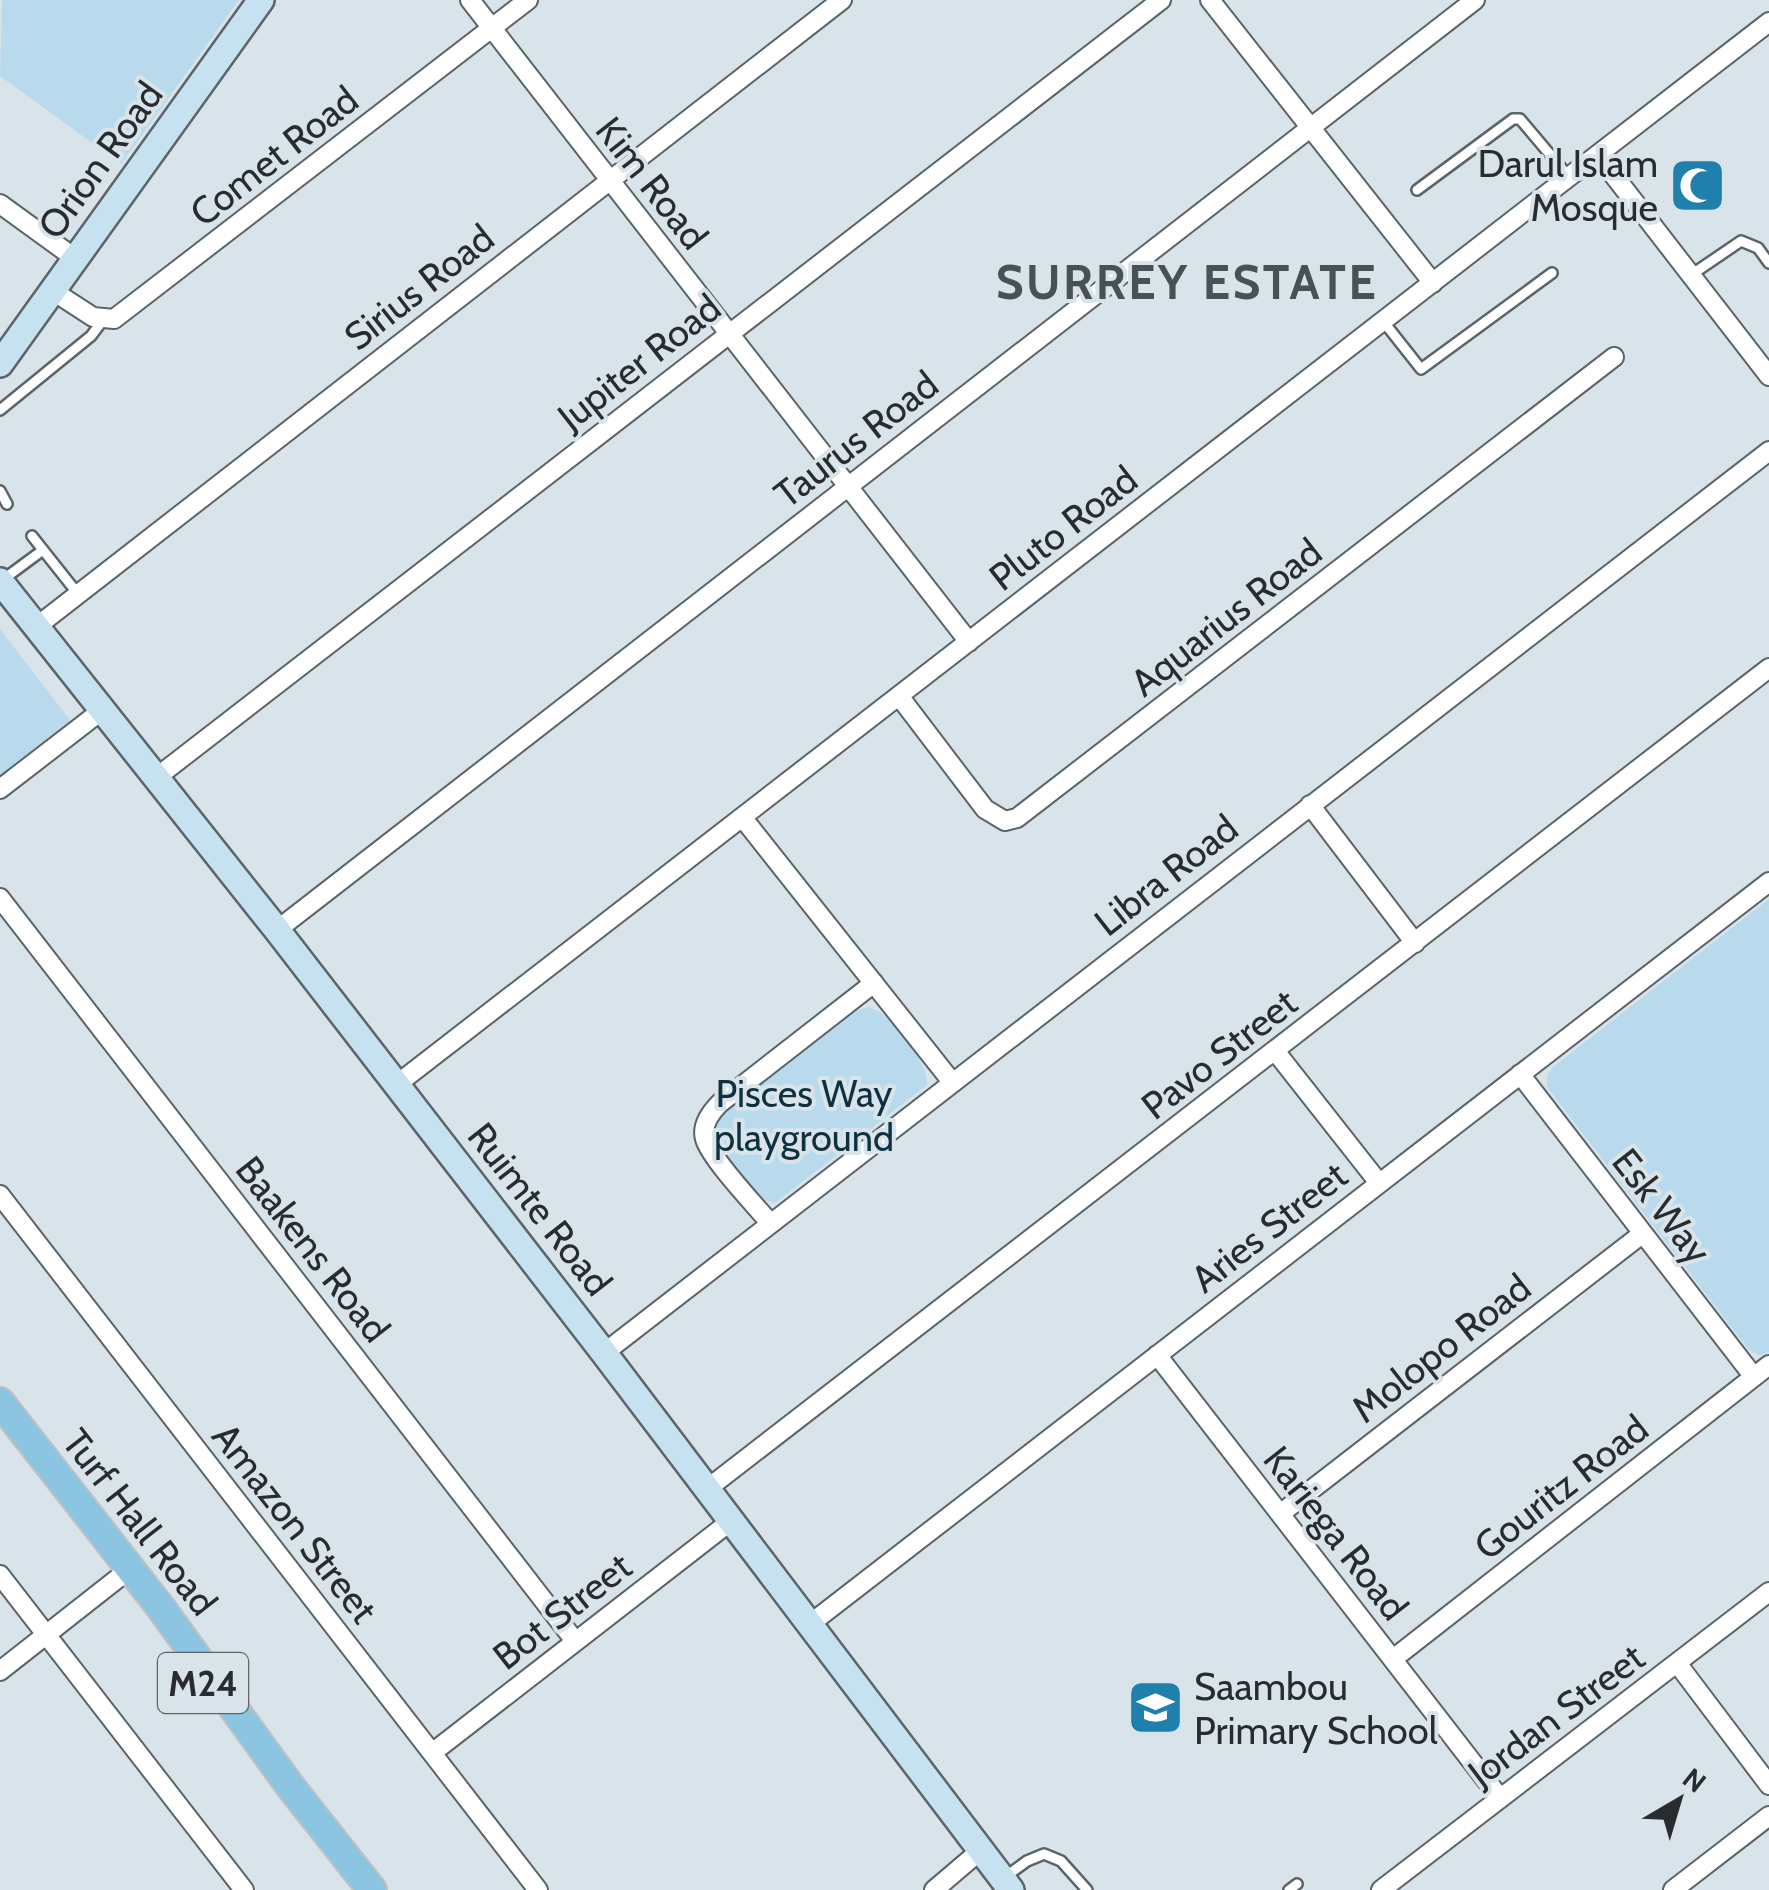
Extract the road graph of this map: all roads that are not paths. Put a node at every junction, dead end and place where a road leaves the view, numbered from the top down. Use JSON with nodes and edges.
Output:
{"nodes":[{"id":1,"x":261,"y":0,"type":"edge"},
{"id":2,"x":470,"y":0,"type":"edge"},
{"id":3,"x":528,"y":0,"type":"edge"},
{"id":4,"x":842,"y":0,"type":"edge"},
{"id":5,"x":1161,"y":0,"type":"edge"},
{"id":6,"x":1210,"y":0,"type":"edge"},
{"id":7,"x":1475,"y":0,"type":"edge"},
{"id":8,"x":1769,"y":22,"type":"edge"},
{"id":9,"x":492,"y":28,"type":"junction"},
{"id":10,"x":1312,"y":126,"type":"junction"},
{"id":11,"x":1598,"y":155,"type":"junction"},
{"id":12,"x":1569,"y":177,"type":"junction"},
{"id":13,"x":609,"y":181,"type":"junction"},
{"id":14,"x":1416,"y":190,"type":"dead end"},
{"id":15,"x":0,"y":204,"type":"edge"},
{"id":16,"x":76,"y":259,"type":"junction"},
{"id":17,"x":1769,"y":263,"type":"edge"},
{"id":18,"x":1552,"y":273,"type":"dead end"},
{"id":19,"x":1691,"y":274,"type":"junction"},
{"id":20,"x":1432,"y":283,"type":"junction"},
{"id":21,"x":53,"y":291,"type":"junction"},
{"id":22,"x":104,"y":320,"type":"junction"},
{"id":23,"x":1383,"y":321,"type":"junction"},
{"id":24,"x":729,"y":334,"type":"junction"},
{"id":25,"x":1614,"y":357,"type":"dead end"},
{"id":26,"x":0,"y":364,"type":"edge"},
{"id":27,"x":1769,"y":376,"type":"edge"},
{"id":28,"x":0,"y":410,"type":"edge"},
{"id":29,"x":1769,"y":451,"type":"edge"},
{"id":30,"x":848,"y":487,"type":"junction"},
{"id":31,"x":0,"y":491,"type":"edge"},
{"id":32,"x":7,"y":504,"type":"dead end"},
{"id":33,"x":32,"y":536,"type":"dead end"},
{"id":34,"x":43,"y":550,"type":"junction"},
{"id":35,"x":0,"y":581,"type":"edge"},
{"id":36,"x":78,"y":594,"type":"junction"},
{"id":37,"x":36,"y":626,"type":"junction"},
{"id":38,"x":969,"y":642,"type":"junction"},
{"id":39,"x":1769,"y":668,"type":"edge"},
{"id":40,"x":900,"y":696,"type":"junction"},
{"id":41,"x":102,"y":710,"type":"junction"},
{"id":42,"x":157,"y":778,"type":"junction"},
{"id":43,"x":0,"y":788,"type":"edge"},
{"id":44,"x":1310,"y":804,"type":"junction"},
{"id":45,"x":742,"y":816,"type":"junction"},
{"id":46,"x":1769,"y":882,"type":"edge"},
{"id":47,"x":0,"y":898,"type":"edge"},
{"id":48,"x":277,"y":930,"type":"junction"},
{"id":49,"x":1415,"y":942,"type":"junction"},
{"id":50,"x":874,"y":983,"type":"junction"},
{"id":51,"x":1276,"y":1052,"type":"junction"},
{"id":52,"x":1520,"y":1074,"type":"junction"},
{"id":53,"x":952,"y":1082,"type":"junction"},
{"id":54,"x":396,"y":1085,"type":"junction"},
{"id":55,"x":1379,"y":1183,"type":"junction"},
{"id":56,"x":0,"y":1195,"type":"edge"},
{"id":57,"x":770,"y":1222,"type":"junction"},
{"id":58,"x":1642,"y":1234,"type":"junction"},
{"id":59,"x":604,"y":1353,"type":"junction"},
{"id":60,"x":1157,"y":1355,"type":"junction"},
{"id":61,"x":1762,"y":1371,"type":"edge"},
{"id":62,"x":0,"y":1402,"type":"edge"},
{"id":63,"x":0,"y":1428,"type":"edge"},
{"id":64,"x":707,"y":1489,"type":"junction"},
{"id":65,"x":1280,"y":1514,"type":"junction"},
{"id":66,"x":731,"y":1520,"type":"junction"},
{"id":67,"x":123,"y":1574,"type":"junction"},
{"id":68,"x":0,"y":1576,"type":"edge"},
{"id":69,"x":1769,"y":1592,"type":"edge"},
{"id":70,"x":810,"y":1624,"type":"junction"},
{"id":71,"x":46,"y":1635,"type":"junction"},
{"id":72,"x":576,"y":1641,"type":"junction"},
{"id":73,"x":1393,"y":1659,"type":"junction"},
{"id":74,"x":1677,"y":1664,"type":"junction"},
{"id":75,"x":0,"y":1671,"type":"edge"},
{"id":76,"x":432,"y":1753,"type":"junction"},
{"id":77,"x":1769,"y":1785,"type":"edge"},
{"id":78,"x":1500,"y":1798,"type":"junction"},
{"id":79,"x":1769,"y":1816,"type":"edge"},
{"id":80,"x":981,"y":1850,"type":"junction"},
{"id":81,"x":1007,"y":1884,"type":"edge"},
{"id":82,"x":244,"y":1890,"type":"edge"},
{"id":83,"x":372,"y":1890,"type":"edge"},
{"id":84,"x":538,"y":1890,"type":"edge"},
{"id":85,"x":934,"y":1890,"type":"edge"},
{"id":86,"x":1087,"y":1890,"type":"edge"},
{"id":87,"x":1382,"y":1890,"type":"edge"},
{"id":88,"x":1673,"y":1890,"type":"edge"}],
"edges":[{"from":1,"to":16,"type":"street","name":"Orion Road"},
{"from":2,"to":9,"type":"street","name":"Kim Road"},
{"from":3,"to":9,"type":"street","name":"Comet Road"},
{"from":4,"to":13,"type":"street","name":"Sirius Road"},
{"from":5,"to":24,"type":"street","name":"Jupiter Road"},
{"from":6,"to":10,"type":"street"},
{"from":7,"to":10,"type":"street","name":"Taurus Road"},
{"from":8,"to":11,"type":"street","name":"Pluto Road"},
{"from":9,"to":13,"type":"street","name":"Kim Road"},
{"from":9,"to":22,"type":"street","name":"Comet Road"},
{"from":10,"to":20,"type":"street"},
{"from":10,"to":30,"type":"street","name":"Taurus Road"},
{"from":11,"to":12,"type":"street","name":"Pluto Road"},
{"from":11,"to":19,"type":"street"},
{"from":12,"to":14,"type":"lane"},
{"from":12,"to":20,"type":"street","name":"Pluto Road"},
{"from":13,"to":24,"type":"street","name":"Kim Road"},
{"from":13,"to":36,"type":"street","name":"Sirius Road"},
{"from":15,"to":16,"type":"street"},
{"from":16,"to":21,"type":"street","name":"Orion Road"},
{"from":17,"to":19,"type":"lane"},
{"from":18,"to":23,"type":"lane"},
{"from":19,"to":27,"type":"street"},
{"from":20,"to":23,"type":"street","name":"Pluto Road"},
{"from":21,"to":22,"type":"street"},
{"from":21,"to":26,"type":"street","name":"Orion Road"},
{"from":22,"to":28,"type":"lane"},
{"from":23,"to":38,"type":"street","name":"Pluto Road"},
{"from":24,"to":30,"type":"street","name":"Kim Road"},
{"from":24,"to":42,"type":"street","name":"Jupiter Road"},
{"from":25,"to":40,"type":"street","name":"Aquarius Road"},
{"from":29,"to":44,"type":"street","name":"Libra Road"},
{"from":30,"to":38,"type":"street","name":"Kim Road"},
{"from":30,"to":48,"type":"street","name":"Taurus Road"},
{"from":31,"to":32,"type":"lane"},
{"from":33,"to":34,"type":"lane"},
{"from":34,"to":35,"type":"lane"},
{"from":34,"to":36,"type":"lane"},
{"from":35,"to":37,"type":"street","name":"Ruimte Road"},
{"from":36,"to":37,"type":"street","name":"Sirius Road"},
{"from":37,"to":41,"type":"street","name":"Ruimte Road"},
{"from":38,"to":40,"type":"street","name":"Pluto Road"},
{"from":39,"to":49,"type":"street","name":"Pavo Street"},
{"from":40,"to":45,"type":"street","name":"Pluto Road"},
{"from":41,"to":42,"type":"street","name":"Ruimte Road"},
{"from":41,"to":43,"type":"street"},
{"from":42,"to":48,"type":"street","name":"Ruimte Road"},
{"from":44,"to":49,"type":"street"},
{"from":44,"to":53,"type":"street","name":"Libra Road"},
{"from":45,"to":50,"type":"street"},
{"from":45,"to":54,"type":"street","name":"Pluto Road"},
{"from":46,"to":52,"type":"street","name":"Aries Street"},
{"from":47,"to":72,"type":"street","name":"Baakens Road"},
{"from":48,"to":54,"type":"street","name":"Ruimte Road"},
{"from":49,"to":51,"type":"street","name":"Pavo Street"},
{"from":50,"to":53,"type":"street"},
{"from":50,"to":57,"type":"street"},
{"from":51,"to":55,"type":"street"},
{"from":51,"to":64,"type":"street","name":"Pavo Street"},
{"from":52,"to":55,"type":"street","name":"Aries Street"},
{"from":52,"to":58,"type":"street","name":"Esk Way"},
{"from":53,"to":57,"type":"street","name":"Libra Road"},
{"from":54,"to":59,"type":"street","name":"Ruimte Road"},
{"from":55,"to":60,"type":"street","name":"Aries Street"},
{"from":56,"to":76,"type":"street","name":"Amazon Street"},
{"from":57,"to":59,"type":"street","name":"Libra Road"},
{"from":58,"to":61,"type":"street","name":"Esk Way"},
{"from":58,"to":65,"type":"street","name":"Molopo Road"},
{"from":59,"to":64,"type":"street","name":"Ruimte Road"},
{"from":60,"to":65,"type":"street","name":"Kariega Road"},
{"from":60,"to":70,"type":"street","name":"Aries Street"},
{"from":61,"to":73,"type":"street","name":"Gouritz Road"},
{"from":62,"to":67,"type":"main road","name":"Turf Hall Road","number":"M24"},
{"from":63,"to":67,"type":"main road","name":"Turf Hall Road","number":"M24"},
{"from":64,"to":66,"type":"street","name":"Ruimte Road"},
{"from":65,"to":73,"type":"street","name":"Kariega Road"},
{"from":66,"to":70,"type":"street","name":"Ruimte Road"},
{"from":66,"to":72,"type":"street","name":"Bot Street"},
{"from":67,"to":71,"type":"street"},
{"from":67,"to":83,"type":"main road","name":"Turf Hall Road","number":"M24"},
{"from":68,"to":71,"type":"street"},
{"from":69,"to":74,"type":"street","name":"Jordan Street"},
{"from":70,"to":80,"type":"street","name":"Ruimte Road"},
{"from":71,"to":75,"type":"street"},
{"from":71,"to":82,"type":"street"},
{"from":72,"to":76,"type":"street","name":"Bot Street"},
{"from":73,"to":78,"type":"street","name":"Kariega Road"},
{"from":74,"to":77,"type":"street"},
{"from":74,"to":78,"type":"street","name":"Jordan Street"},
{"from":76,"to":84,"type":"street","name":"Amazon Street"},
{"from":78,"to":87,"type":"street","name":"Jordan Street"},
{"from":79,"to":88,"type":"street"},
{"from":80,"to":81,"type":"street","name":"Ruimte Road"},
{"from":80,"to":85,"type":"street"},
{"from":81,"to":86,"type":"lane"}]}
